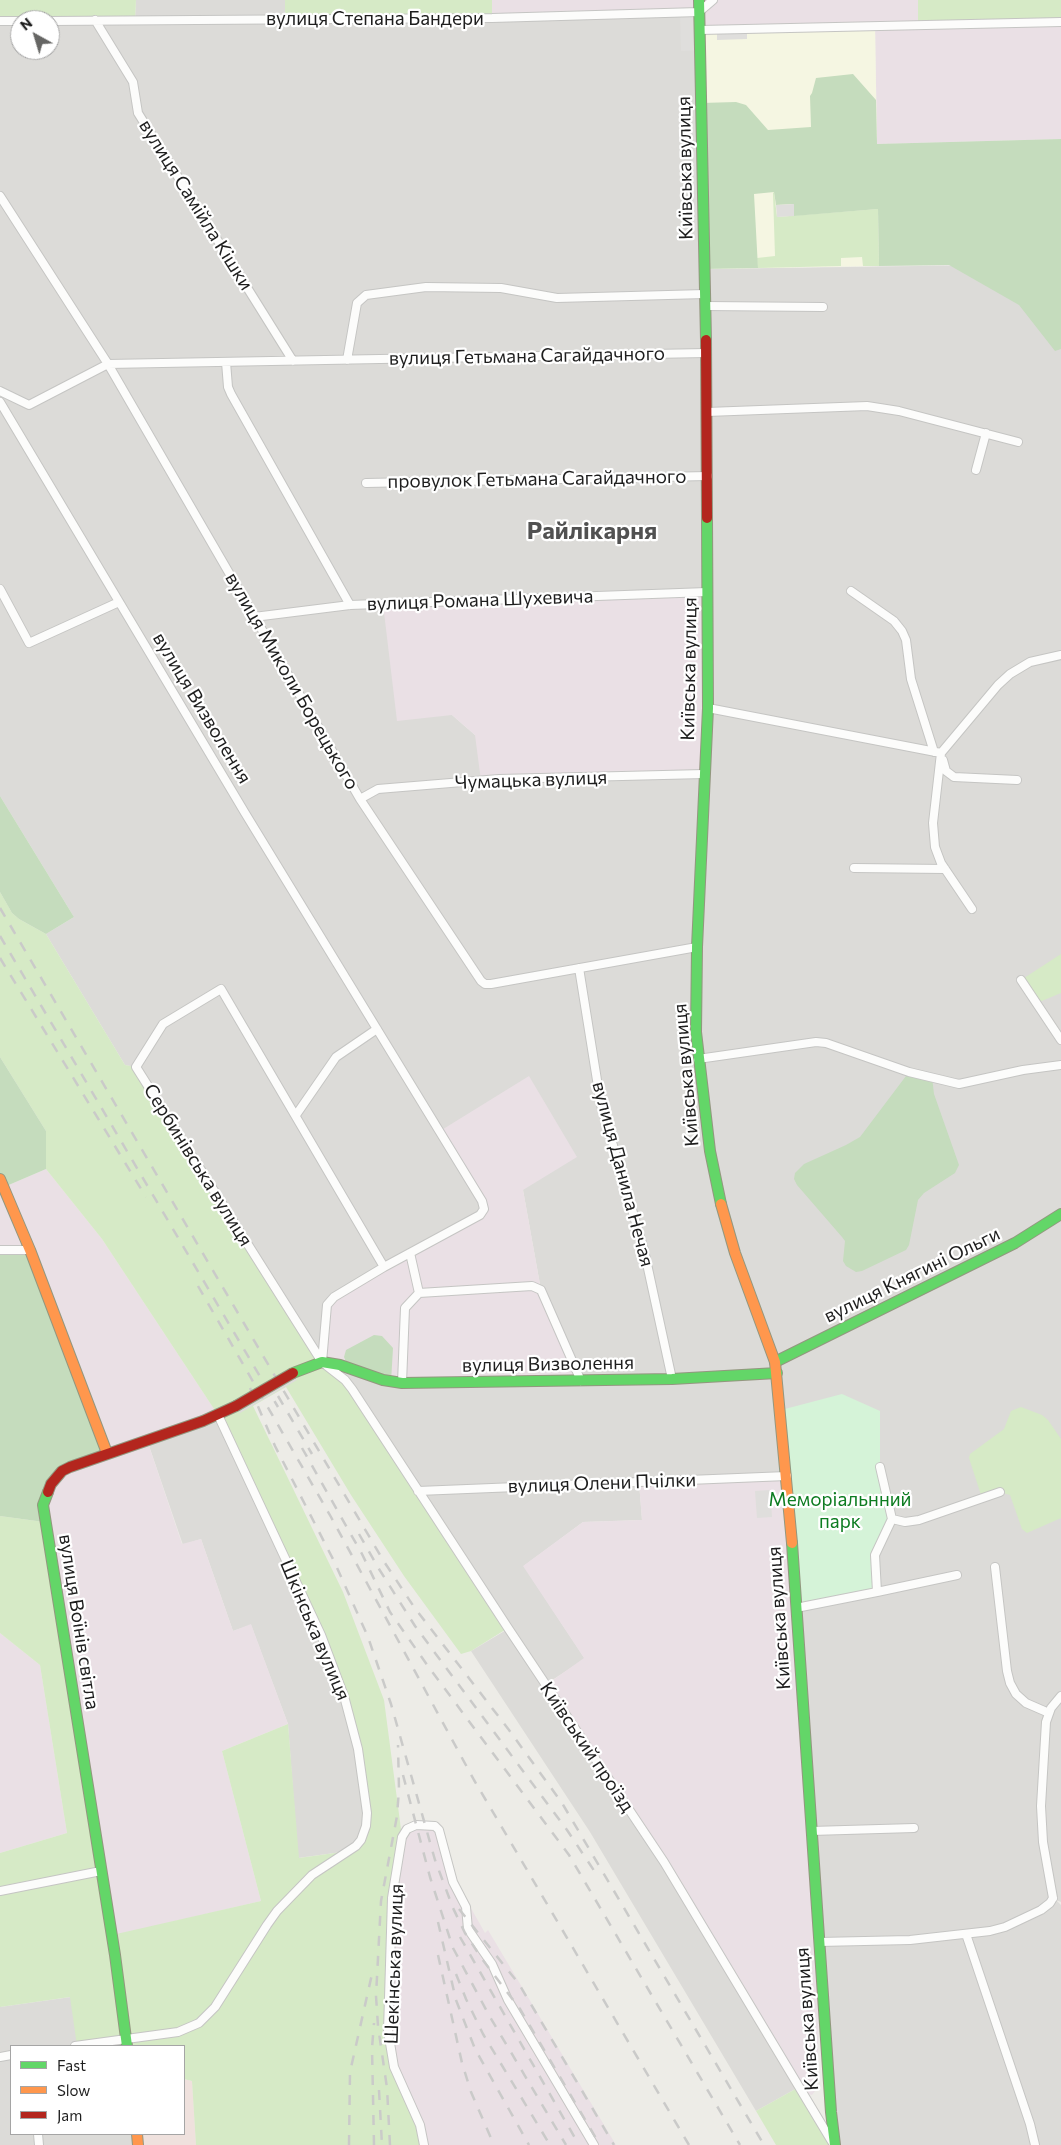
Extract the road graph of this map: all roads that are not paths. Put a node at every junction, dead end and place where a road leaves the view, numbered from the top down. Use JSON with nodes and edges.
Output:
{"nodes":[{"id":1,"x":699,"y":0,"type":"edge"},
{"id":2,"x":713,"y":0,"type":"edge"},
{"id":3,"x":699,"y":12,"type":"junction"},
{"id":4,"x":60,"y":20,"type":"edge"},
{"id":5,"x":95,"y":20,"type":"junction"},
{"id":6,"x":1061,"y":22,"type":"edge"},
{"id":7,"x":700,"y":30,"type":"junction"},
{"id":8,"x":0,"y":196,"type":"edge"},
{"id":9,"x":705,"y":294,"type":"junction"},
{"id":10,"x":705,"y":306,"type":"junction"},
{"id":11,"x":824,"y":307,"type":"dead end"},
{"id":12,"x":706,"y":353,"type":"junction"},
{"id":13,"x":347,"y":360,"type":"junction"},
{"id":14,"x":293,"y":361,"type":"junction"},
{"id":15,"x":226,"y":362,"type":"junction"},
{"id":16,"x":108,"y":364,"type":"junction"},
{"id":17,"x":0,"y":391,"type":"edge"},
{"id":18,"x":0,"y":402,"type":"edge"},
{"id":19,"x":707,"y":412,"type":"junction"},
{"id":20,"x":986,"y":434,"type":"junction"},
{"id":21,"x":1018,"y":442,"type":"dead end"},
{"id":22,"x":976,"y":470,"type":"dead end"},
{"id":23,"x":708,"y":476,"type":"junction"},
{"id":24,"x":366,"y":483,"type":"dead end"},
{"id":25,"x":0,"y":589,"type":"edge"},
{"id":26,"x":851,"y":591,"type":"dead end"},
{"id":27,"x":707,"y":592,"type":"junction"},
{"id":28,"x":119,"y":602,"type":"junction"},
{"id":29,"x":350,"y":606,"type":"junction"},
{"id":30,"x":254,"y":618,"type":"junction"},
{"id":31,"x":1061,"y":655,"type":"edge"},
{"id":32,"x":708,"y":708,"type":"junction"},
{"id":33,"x":938,"y":752,"type":"junction"},
{"id":34,"x":704,"y":774,"type":"junction"},
{"id":35,"x":1017,"y":780,"type":"dead end"},
{"id":36,"x":360,"y":799,"type":"junction"},
{"id":37,"x":854,"y":868,"type":"dead end"},
{"id":38,"x":945,"y":869,"type":"junction"},
{"id":39,"x":972,"y":909,"type":"dead end"},
{"id":40,"x":697,"y":947,"type":"junction"},
{"id":41,"x":578,"y":968,"type":"junction"},
{"id":42,"x":1021,"y":980,"type":"dead end"},
{"id":43,"x":377,"y":1029,"type":"junction"},
{"id":44,"x":1061,"y":1040,"type":"edge"},
{"id":45,"x":698,"y":1058,"type":"junction"},
{"id":46,"x":1061,"y":1065,"type":"edge"},
{"id":47,"x":296,"y":1115,"type":"junction"},
{"id":48,"x":0,"y":1178,"type":"edge"},
{"id":49,"x":1061,"y":1214,"type":"edge"},
{"id":50,"x":0,"y":1250,"type":"edge"},
{"id":51,"x":30,"y":1250,"type":"junction"},
{"id":52,"x":410,"y":1254,"type":"junction"},
{"id":53,"x":384,"y":1267,"type":"junction"},
{"id":54,"x":419,"y":1293,"type":"junction"},
{"id":55,"x":322,"y":1362,"type":"junction"},
{"id":56,"x":775,"y":1362,"type":"junction"},
{"id":57,"x":777,"y":1373,"type":"junction"},
{"id":58,"x":672,"y":1379,"type":"junction"},
{"id":59,"x":581,"y":1382,"type":"junction"},
{"id":60,"x":402,"y":1383,"type":"junction"},
{"id":61,"x":218,"y":1415,"type":"junction"},
{"id":62,"x":107,"y":1453,"type":"junction"},
{"id":63,"x":880,"y":1467,"type":"dead end"},
{"id":64,"x":787,"y":1476,"type":"junction"},
{"id":65,"x":418,"y":1491,"type":"junction"},
{"id":66,"x":1000,"y":1492,"type":"dead end"},
{"id":67,"x":892,"y":1519,"type":"junction"},
{"id":68,"x":994,"y":1567,"type":"dead end"},
{"id":69,"x":957,"y":1574,"type":"dead end"},
{"id":70,"x":877,"y":1592,"type":"junction"},
{"id":71,"x":796,"y":1608,"type":"junction"},
{"id":72,"x":1061,"y":1696,"type":"edge"},
{"id":73,"x":1049,"y":1713,"type":"junction"},
{"id":74,"x":914,"y":1828,"type":"dead end"},
{"id":75,"x":811,"y":1831,"type":"junction"},
{"id":76,"x":102,"y":1871,"type":"junction"},
{"id":77,"x":0,"y":1891,"type":"edge"},
{"id":78,"x":1052,"y":1898,"type":"junction"},
{"id":79,"x":1061,"y":1902,"type":"edge"},
{"id":80,"x":966,"y":1934,"type":"junction"},
{"id":81,"x":819,"y":1942,"type":"junction"},
{"id":82,"x":126,"y":2043,"type":"edge"},
{"id":83,"x":92,"y":2045,"type":"edge"},
{"id":84,"x":424,"y":2145,"type":"edge"},
{"id":85,"x":594,"y":2145,"type":"edge"},
{"id":86,"x":834,"y":2145,"type":"edge"},
{"id":87,"x":1035,"y":2145,"type":"edge"}],
"edges":[{"from":1,"to":3,"type":"street","name":"Київська вулиця"},
{"from":2,"to":3,"type":"street"},
{"from":3,"to":5,"type":"street","name":"вулиця Степана Бандери"},
{"from":3,"to":7,"type":"street","name":"Київська вулиця"},
{"from":4,"to":5,"type":"street","name":"вулиця Степана Бандери"},
{"from":5,"to":14,"type":"street","name":"вулиця Самійла Кішки"},
{"from":6,"to":7,"type":"street"},
{"from":7,"to":9,"type":"street","name":"Київська вулиця"},
{"from":8,"to":16,"type":"street","name":"вулиця Миколи Борецького"},
{"from":9,"to":10,"type":"street","name":"Київська вулиця"},
{"from":9,"to":13,"type":"street"},
{"from":10,"to":11,"type":"street"},
{"from":10,"to":12,"type":"street","name":"Київська вулиця"},
{"from":12,"to":13,"type":"street","name":"вулиця Гетьмана Сагайдачного"},
{"from":12,"to":19,"type":"street","name":"Київська вулиця"},
{"from":13,"to":14,"type":"street","name":"вулиця Гетьмана Сагайдачного"},
{"from":14,"to":15,"type":"street","name":"вулиця Гетьмана Сагайдачного"},
{"from":15,"to":16,"type":"street","name":"вулиця Гетьмана Сагайдачного"},
{"from":15,"to":29,"type":"street"},
{"from":16,"to":17,"type":"street"},
{"from":16,"to":30,"type":"street","name":"вулиця Миколи Борецького"},
{"from":18,"to":28,"type":"street","name":"вулиця Визволення"},
{"from":19,"to":20,"type":"street"},
{"from":19,"to":23,"type":"street","name":"Київська вулиця"},
{"from":20,"to":21,"type":"street"},
{"from":20,"to":22,"type":"street"},
{"from":23,"to":24,"type":"street","name":"провулок Гетьмана Сагайдачного"},
{"from":23,"to":27,"type":"street","name":"Київська вулиця"},
{"from":25,"to":28,"type":"street"},
{"from":26,"to":33,"type":"street"},
{"from":27,"to":29,"type":"street","name":"вулиця Романа Шухевича"},
{"from":27,"to":32,"type":"street","name":"Київська вулиця"},
{"from":28,"to":43,"type":"street","name":"вулиця Визволення"},
{"from":29,"to":30,"type":"street","name":"вулиця Романа Шухевича"},
{"from":30,"to":36,"type":"street","name":"вулиця Миколи Борецького"},
{"from":31,"to":33,"type":"street"},
{"from":32,"to":33,"type":"street"},
{"from":32,"to":34,"type":"street","name":"Київська вулиця"},
{"from":33,"to":35,"type":"street"},
{"from":33,"to":38,"type":"street"},
{"from":34,"to":36,"type":"street","name":"Чумацька вулиця"},
{"from":34,"to":40,"type":"street","name":"Київська вулиця"},
{"from":36,"to":41,"type":"street","name":"вулиця Миколи Борецького"},
{"from":37,"to":38,"type":"street"},
{"from":38,"to":39,"type":"street"},
{"from":40,"to":41,"type":"street"},
{"from":40,"to":45,"type":"street","name":"Київська вулиця"},
{"from":41,"to":58,"type":"street","name":"вулиця Данила Нечая"},
{"from":42,"to":44,"type":"street"},
{"from":43,"to":47,"type":"street"},
{"from":43,"to":52,"type":"street","name":"вулиця Визволення"},
{"from":45,"to":46,"type":"street"},
{"from":45,"to":56,"type":"street","name":"Київська вулиця"},
{"from":47,"to":53,"type":"street"},
{"from":47,"to":55,"type":"street","name":"Сербинівська вулиця"},
{"from":48,"to":51,"type":"street"},
{"from":49,"to":56,"type":"street","name":"вулиця Княгині Ольги"},
{"from":50,"to":51,"type":"street"},
{"from":51,"to":62,"type":"street"},
{"from":52,"to":53,"type":"street","name":"вулиця Визволення"},
{"from":52,"to":54,"type":"street"},
{"from":53,"to":55,"type":"street","name":"вулиця Визволення"},
{"from":54,"to":59,"type":"street"},
{"from":54,"to":60,"type":"street"},
{"from":55,"to":60,"type":"street","name":"вулиця Визволення"},
{"from":55,"to":61,"type":"street","bridge":true},
{"from":55,"to":65,"type":"street","name":"Київський проїзд"},
{"from":56,"to":57,"type":"street","name":"Київська вулиця"},
{"from":57,"to":58,"type":"street","name":"вулиця Визволення"},
{"from":57,"to":64,"type":"street","name":"Київська вулиця"},
{"from":58,"to":59,"type":"street","name":"вулиця Визволення"},
{"from":59,"to":60,"type":"street","name":"вулиця Визволення"},
{"from":61,"to":62,"type":"street"},
{"from":61,"to":82,"type":"street","name":"Шкінська вулиця"},
{"from":62,"to":76,"type":"street","name":"вулиця Воїнів світла"},
{"from":63,"to":67,"type":"street"},
{"from":64,"to":65,"type":"street","name":"вулиця Олени Пчілки"},
{"from":64,"to":71,"type":"street","name":"Київська вулиця"},
{"from":65,"to":86,"type":"street","name":"Київський проїзд"},
{"from":66,"to":67,"type":"street"},
{"from":67,"to":70,"type":"street"},
{"from":68,"to":73,"type":"street"},
{"from":69,"to":70,"type":"street"},
{"from":70,"to":71,"type":"street"},
{"from":71,"to":75,"type":"street","name":"Київська вулиця"},
{"from":72,"to":73,"type":"street"},
{"from":73,"to":78,"type":"street"},
{"from":74,"to":75,"type":"street"},
{"from":75,"to":81,"type":"street","name":"Київська вулиця"},
{"from":76,"to":77,"type":"street"},
{"from":76,"to":82,"type":"street","name":"вулиця Воїнів світла"},
{"from":78,"to":79,"type":"street"},
{"from":78,"to":80,"type":"street"},
{"from":80,"to":81,"type":"street"},
{"from":80,"to":87,"type":"street"},
{"from":81,"to":86,"type":"street","name":"Київська вулиця"},
{"from":82,"to":83,"type":"street","name":"Шкінська вулиця"},
{"from":84,"to":85,"type":"street","name":"Шекінська вулиця"}]}
